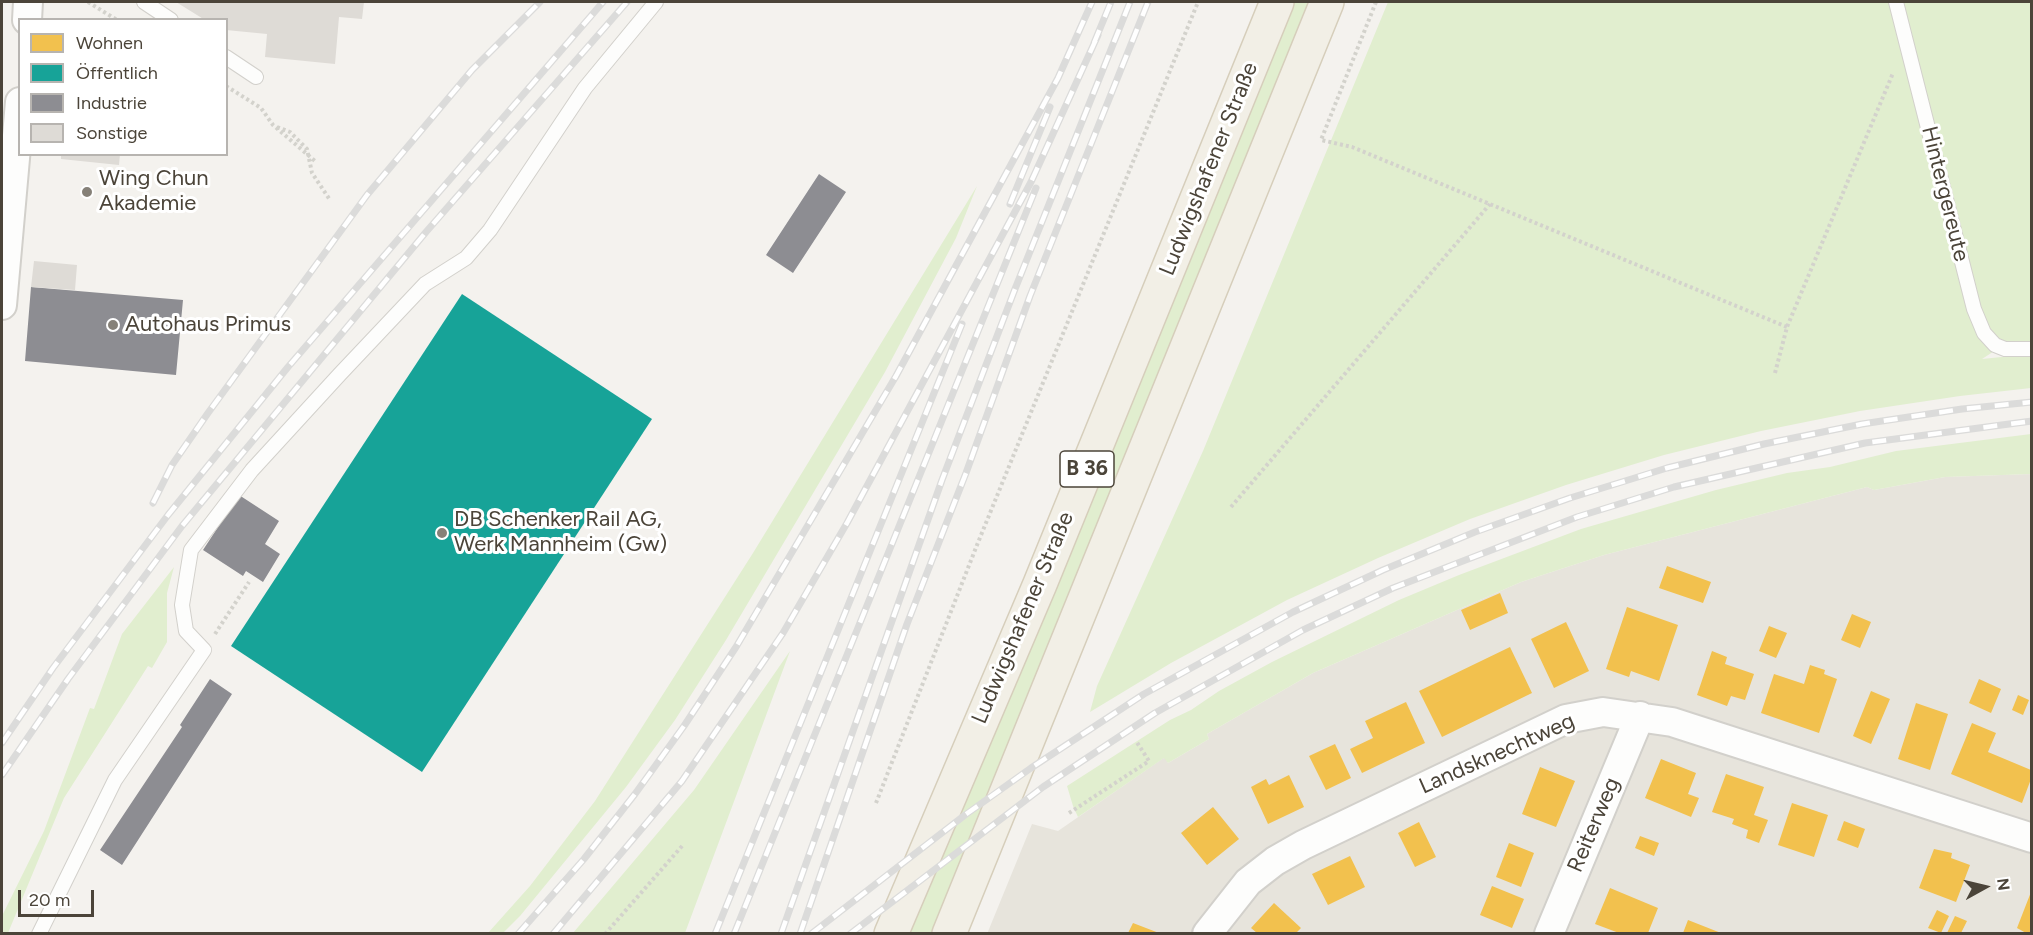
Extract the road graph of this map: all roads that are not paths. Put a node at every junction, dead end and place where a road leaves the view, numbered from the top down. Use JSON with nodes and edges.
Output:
{"nodes":[{"id":1,"x":28,"y":2,"type":"edge"},
{"id":2,"x":144,"y":2,"type":"edge"},
{"id":3,"x":656,"y":2,"type":"edge"},
{"id":4,"x":1277,"y":2,"type":"edge"},
{"id":5,"x":1327,"y":2,"type":"edge"},
{"id":6,"x":1896,"y":2,"type":"edge"},
{"id":7,"x":27,"y":18,"type":"edge"},
{"id":8,"x":168,"y":18,"type":"edge"},
{"id":9,"x":228,"y":58,"type":"edge"},
{"id":10,"x":256,"y":77,"type":"dead end"},
{"id":11,"x":18,"y":125,"type":"edge"},
{"id":12,"x":2,"y":305,"type":"edge"},
{"id":13,"x":2031,"y":349,"type":"edge"},
{"id":14,"x":1640,"y":716,"type":"junction"},
{"id":15,"x":2031,"y":838,"type":"edge"},
{"id":16,"x":39,"y":933,"type":"edge"},
{"id":17,"x":891,"y":933,"type":"edge"},
{"id":18,"x":949,"y":933,"type":"edge"},
{"id":19,"x":1207,"y":933,"type":"edge"},
{"id":20,"x":1549,"y":933,"type":"edge"}],
"edges":[{"from":1,"to":7,"type":"street"},
{"from":2,"to":8,"type":"lane"},
{"from":3,"to":16,"type":"lane"},
{"from":4,"to":17,"type":"main road","name":"Ludwigshafener Straße","number":"B 36"},
{"from":5,"to":18,"type":"main road","name":"Ludwigshafener Straße","number":"B 36"},
{"from":6,"to":13,"type":"lane","name":"Hintergereute"},
{"from":9,"to":10,"type":"lane"},
{"from":11,"to":12,"type":"street"},
{"from":14,"to":15,"type":"street","name":"Landsknechtweg"},
{"from":14,"to":19,"type":"street","name":"Landsknechtweg"},
{"from":14,"to":20,"type":"street","name":"Reiterweg"}]}
